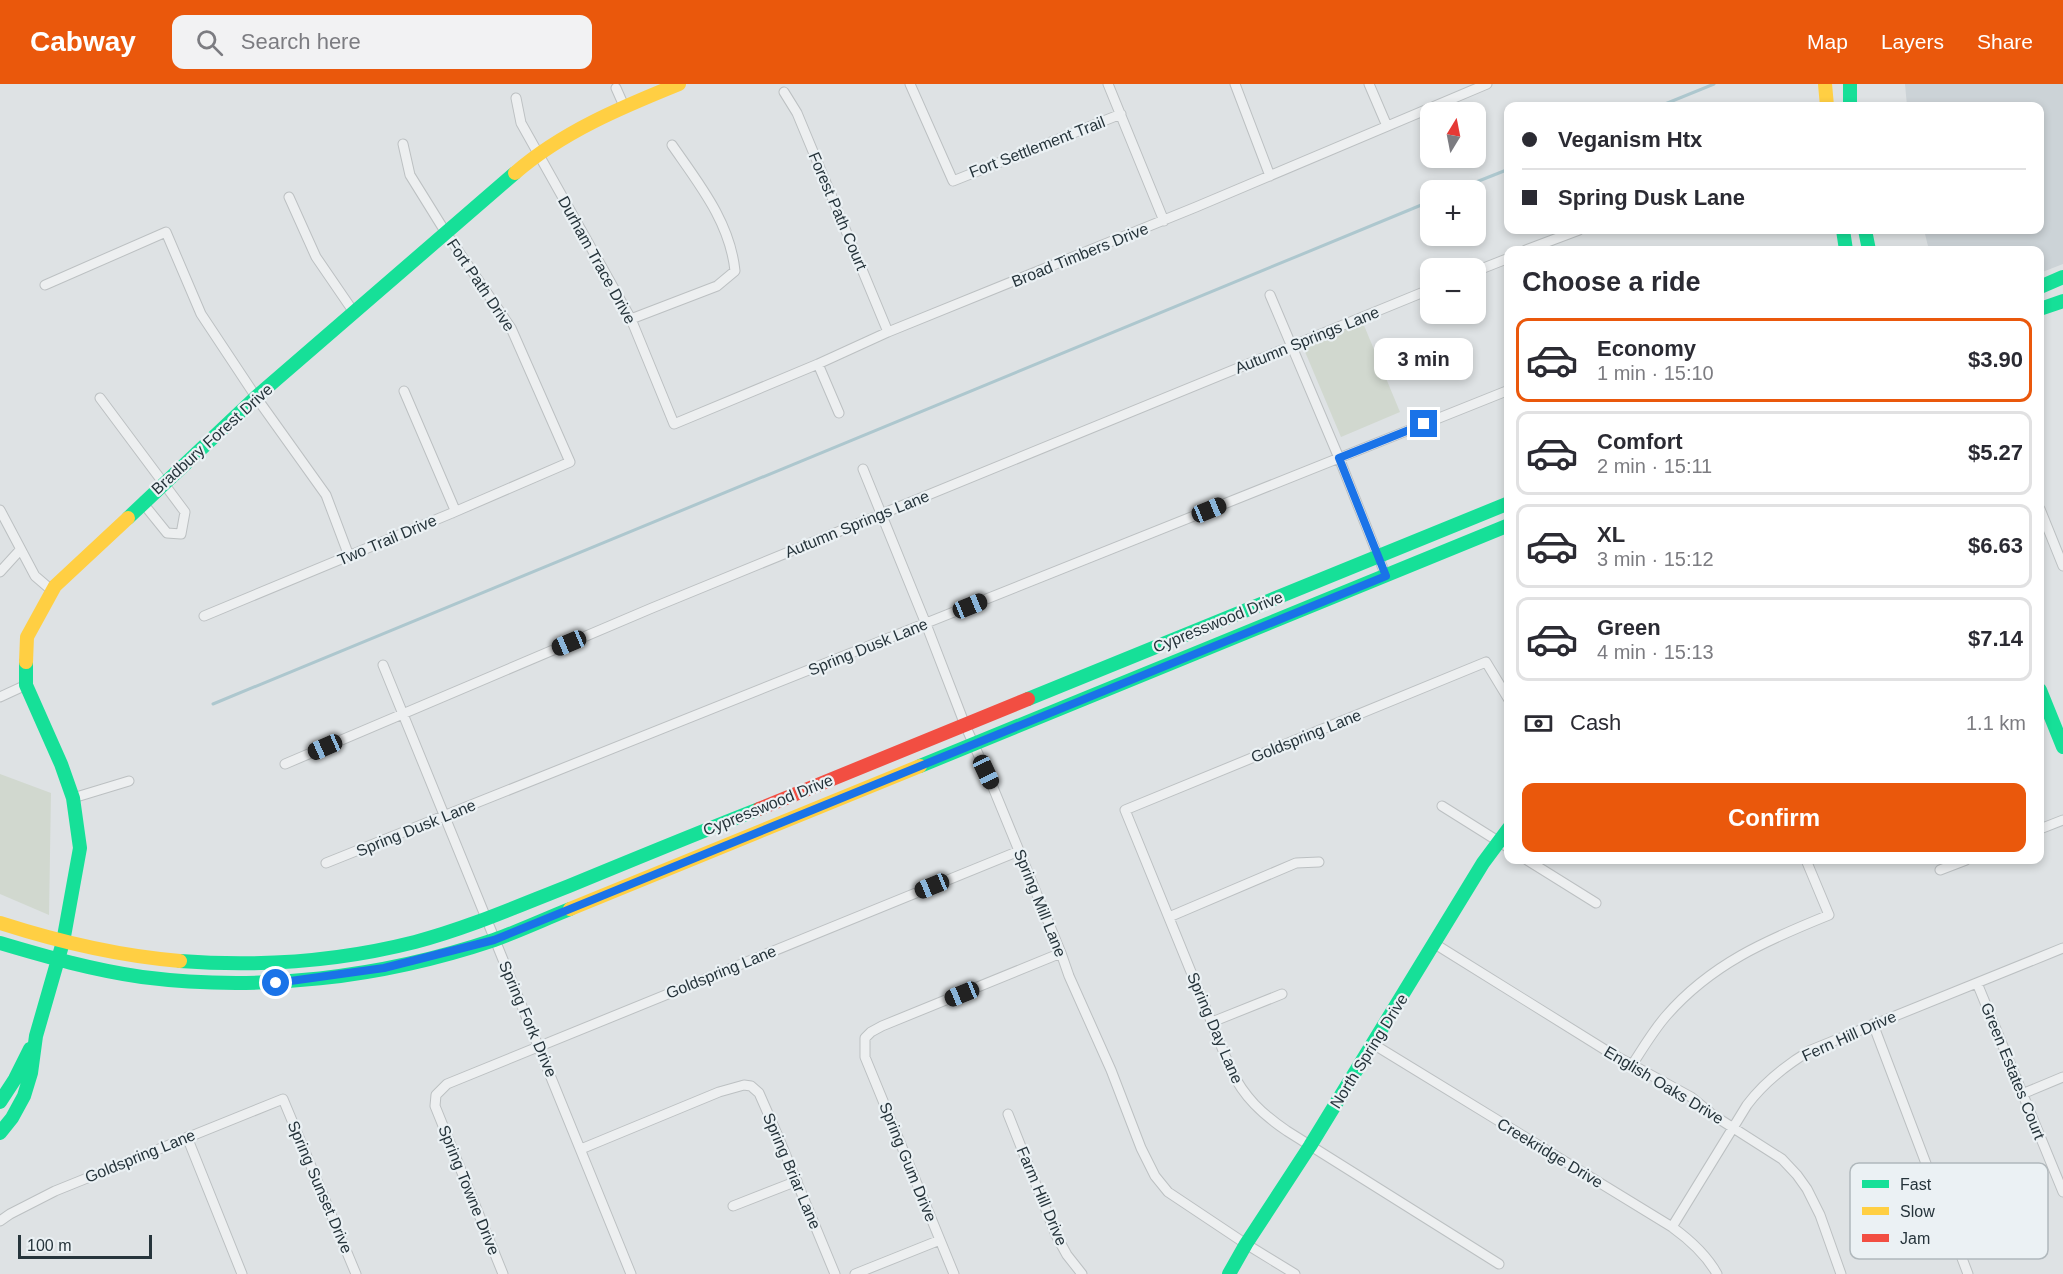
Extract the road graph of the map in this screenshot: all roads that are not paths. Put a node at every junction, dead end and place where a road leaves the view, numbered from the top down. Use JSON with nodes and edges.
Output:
{"nodes":[{"id":1,"x":679,"y":84,"type":"edge"},
{"id":2,"x":910,"y":84,"type":"edge"},
{"id":3,"x":1108,"y":84,"type":"edge"},
{"id":4,"x":1235,"y":84,"type":"edge"},
{"id":5,"x":1369,"y":84,"type":"edge"},
{"id":6,"x":1487,"y":84,"type":"edge"},
{"id":7,"x":1825,"y":84,"type":"edge"},
{"id":8,"x":1850,"y":84,"type":"edge"},
{"id":9,"x":616,"y":88,"type":"dead end"},
{"id":10,"x":784,"y":92,"type":"dead end"},
{"id":11,"x":516,"y":98,"type":"dead end"},
{"id":12,"x":1827,"y":102,"type":"edge"},
{"id":13,"x":1850,"y":102,"type":"edge"},
{"id":14,"x":624,"y":106,"type":"junction"},
{"id":15,"x":1121,"y":114,"type":"junction"},
{"id":16,"x":1388,"y":126,"type":"junction"},
{"id":17,"x":403,"y":144,"type":"dead end"},
{"id":18,"x":672,"y":145,"type":"dead end"},
{"id":19,"x":538,"y":153,"type":"junction"},
{"id":20,"x":1270,"y":176,"type":"junction"},
{"id":21,"x":289,"y":197,"type":"dead end"},
{"id":22,"x":1164,"y":221,"type":"junction"},
{"id":23,"x":446,"y":233,"type":"junction"},
{"id":24,"x":1568,"y":234,"type":"edge"},
{"id":25,"x":1537,"y":246,"type":"edge"},
{"id":26,"x":1504,"y":260,"type":"edge"},
{"id":27,"x":1486,"y":267,"type":"edge"},
{"id":28,"x":2063,"y":277,"type":"edge"},
{"id":29,"x":45,"y":285,"type":"dead end"},
{"id":30,"x":2044,"y":285,"type":"edge"},
{"id":31,"x":2044,"y":290,"type":"edge"},
{"id":32,"x":1420,"y":293,"type":"edge"},
{"id":33,"x":1270,"y":295,"type":"dead end"},
{"id":34,"x":2052,"y":305,"type":"edge"},
{"id":35,"x":358,"y":310,"type":"junction"},
{"id":36,"x":631,"y":319,"type":"junction"},
{"id":37,"x":888,"y":332,"type":"junction"},
{"id":38,"x":1290,"y":346,"type":"junction"},
{"id":39,"x":818,"y":364,"type":"junction"},
{"id":40,"x":404,"y":391,"type":"dead end"},
{"id":41,"x":1504,"y":392,"type":"edge"},
{"id":42,"x":256,"y":397,"type":"junction"},
{"id":43,"x":100,"y":398,"type":"dead end"},
{"id":44,"x":839,"y":413,"type":"dead end"},
{"id":45,"x":674,"y":424,"type":"joint"},
{"id":46,"x":1339,"y":458,"type":"junction"},
{"id":47,"x":570,"y":462,"type":"joint"},
{"id":48,"x":863,"y":469,"type":"dead end"},
{"id":49,"x":163,"y":483,"type":"junction"},
{"id":50,"x":144,"y":501,"type":"junction"},
{"id":51,"x":1504,"y":505,"type":"edge"},
{"id":52,"x":0,"y":510,"type":"edge"},
{"id":53,"x":453,"y":513,"type":"junction"},
{"id":54,"x":882,"y":513,"type":"junction"},
{"id":55,"x":2044,"y":519,"type":"edge"},
{"id":56,"x":1504,"y":527,"type":"edge"},
{"id":57,"x":20,"y":550,"type":"junction"},
{"id":58,"x":349,"y":556,"type":"junction"},
{"id":59,"x":1378,"y":557,"type":"junction"},
{"id":60,"x":2063,"y":566,"type":"edge"},
{"id":61,"x":0,"y":572,"type":"edge"},
{"id":62,"x":1386,"y":576,"type":"junction"},
{"id":63,"x":55,"y":586,"type":"junction"},
{"id":64,"x":204,"y":616,"type":"dead end"},
{"id":65,"x":926,"y":624,"type":"junction"},
{"id":66,"x":1172,"y":641,"type":"junction"},
{"id":67,"x":1180,"y":661,"type":"junction"},
{"id":68,"x":383,"y":665,"type":"dead end"},
{"id":69,"x":26,"y":685,"type":"junction"},
{"id":70,"x":1504,"y":692,"type":"edge"},
{"id":71,"x":0,"y":697,"type":"edge"},
{"id":72,"x":2044,"y":710,"type":"edge"},
{"id":73,"x":403,"y":712,"type":"junction"},
{"id":74,"x":965,"y":725,"type":"junction"},
{"id":75,"x":973,"y":745,"type":"junction"},
{"id":76,"x":2063,"y":747,"type":"edge"},
{"id":77,"x":285,"y":764,"type":"dead end"},
{"id":78,"x":129,"y":781,"type":"dead end"},
{"id":79,"x":73,"y":798,"type":"junction"},
{"id":80,"x":1442,"y":806,"type":"dead end"},
{"id":81,"x":1125,"y":810,"type":"joint"},
{"id":82,"x":446,"y":816,"type":"junction"},
{"id":83,"x":2063,"y":820,"type":"edge"},
{"id":84,"x":719,"y":826,"type":"junction"},
{"id":85,"x":2044,"y":827,"type":"edge"},
{"id":86,"x":726,"y":845,"type":"junction"},
{"id":87,"x":1504,"y":845,"type":"edge"},
{"id":88,"x":1019,"y":851,"type":"junction"},
{"id":89,"x":1319,"y":862,"type":"dead end"},
{"id":90,"x":326,"y":863,"type":"dead end"},
{"id":91,"x":1533,"y":864,"type":"edge"},
{"id":92,"x":1808,"y":864,"type":"edge"},
{"id":93,"x":1956,"y":864,"type":"edge"},
{"id":94,"x":1940,"y":870,"type":"dead end"},
{"id":95,"x":1596,"y":903,"type":"dead end"},
{"id":96,"x":1168,"y":917,"type":"junction"},
{"id":97,"x":485,"y":920,"type":"junction"},
{"id":98,"x":0,"y":923,"type":"edge"},
{"id":99,"x":494,"y":940,"type":"junction"},
{"id":100,"x":63,"y":942,"type":"junction"},
{"id":101,"x":0,"y":943,"type":"edge"},
{"id":102,"x":1434,"y":944,"type":"junction"},
{"id":103,"x":2063,"y":948,"type":"edge"},
{"id":104,"x":1061,"y":953,"type":"junction"},
{"id":105,"x":57,"y":961,"type":"junction"},
{"id":106,"x":274,"y":962,"type":"junction"},
{"id":107,"x":276,"y":983,"type":"junction"},
{"id":108,"x":1977,"y":983,"type":"junction"},
{"id":109,"x":1282,"y":994,"type":"dead end"},
{"id":110,"x":1212,"y":1022,"type":"junction"},
{"id":111,"x":1873,"y":1024,"type":"junction"},
{"id":112,"x":36,"y":1036,"type":"junction"},
{"id":113,"x":1373,"y":1044,"type":"junction"},
{"id":114,"x":539,"y":1046,"type":"junction"},
{"id":115,"x":1632,"y":1065,"type":"junction"},
{"id":116,"x":2063,"y":1077,"type":"edge"},
{"id":117,"x":2022,"y":1094,"type":"junction"},
{"id":118,"x":283,"y":1100,"type":"joint"},
{"id":119,"x":0,"y":1102,"type":"edge"},
{"id":120,"x":435,"y":1106,"type":"joint"},
{"id":121,"x":1008,"y":1114,"type":"dead end"},
{"id":122,"x":1734,"y":1127,"type":"junction"},
{"id":123,"x":0,"y":1133,"type":"edge"},
{"id":124,"x":187,"y":1137,"type":"junction"},
{"id":125,"x":1310,"y":1146,"type":"junction"},
{"id":126,"x":581,"y":1149,"type":"junction"},
{"id":127,"x":1926,"y":1163,"type":"edge"},
{"id":128,"x":797,"y":1180,"type":"junction"},
{"id":129,"x":2063,"y":1192,"type":"edge"},
{"id":130,"x":733,"y":1206,"type":"dead end"},
{"id":131,"x":0,"y":1221,"type":"edge"},
{"id":132,"x":1672,"y":1227,"type":"junction"},
{"id":133,"x":940,"y":1240,"type":"junction"},
{"id":134,"x":1246,"y":1244,"type":"junction"},
{"id":135,"x":1962,"y":1259,"type":"edge"},
{"id":136,"x":1499,"y":1264,"type":"dead end"},
{"id":137,"x":242,"y":1274,"type":"edge"},
{"id":138,"x":356,"y":1274,"type":"edge"},
{"id":139,"x":502,"y":1274,"type":"edge"},
{"id":140,"x":631,"y":1274,"type":"edge"},
{"id":141,"x":835,"y":1274,"type":"edge"},
{"id":142,"x":855,"y":1274,"type":"edge"},
{"id":143,"x":954,"y":1274,"type":"edge"},
{"id":144,"x":1082,"y":1274,"type":"edge"},
{"id":145,"x":1229,"y":1274,"type":"edge"},
{"id":146,"x":1295,"y":1274,"type":"edge"},
{"id":147,"x":1717,"y":1274,"type":"edge"},
{"id":148,"x":1841,"y":1274,"type":"edge"},
{"id":149,"x":1968,"y":1274,"type":"edge"}],
"edges":[{"from":1,"to":14,"type":"main road","name":"Bradbury Forest Drive"},
{"from":2,"to":15,"type":"street","name":"Fort Settlement Trail"},
{"from":3,"to":15,"type":"street"},
{"from":4,"to":20,"type":"street"},
{"from":5,"to":16,"type":"street"},
{"from":6,"to":16,"type":"street","name":"Broad Timbers Drive"},
{"from":7,"to":12,"type":"main road"},
{"from":8,"to":13,"type":"main road"},
{"from":9,"to":14,"type":"street"},
{"from":10,"to":37,"type":"street","name":"Forest Path Court"},
{"from":11,"to":19,"type":"street","name":"Durham Trace Drive"},
{"from":14,"to":19,"type":"main road","name":"Bradbury Forest Drive"},
{"from":15,"to":22,"type":"street"},
{"from":16,"to":20,"type":"street","name":"Broad Timbers Drive"},
{"from":17,"to":23,"type":"street","name":"Fort Path Drive"},
{"from":18,"to":36,"type":"street"},
{"from":19,"to":23,"type":"main road","name":"Bradbury Forest Drive"},
{"from":19,"to":36,"type":"street","name":"Durham Trace Drive"},
{"from":20,"to":22,"type":"street","name":"Broad Timbers Drive"},
{"from":21,"to":35,"type":"street"},
{"from":22,"to":37,"type":"street","name":"Broad Timbers Drive"},
{"from":23,"to":35,"type":"main road","name":"Bradbury Forest Drive"},
{"from":23,"to":47,"type":"street","name":"Fort Path Drive"},
{"from":24,"to":25,"type":"street"},
{"from":26,"to":27,"type":"street"},
{"from":28,"to":30,"type":"main road"},
{"from":29,"to":42,"type":"street"},
{"from":31,"to":34,"type":"main road"},
{"from":32,"to":38,"type":"street","name":"Autumn Springs Lane"},
{"from":33,"to":38,"type":"street"},
{"from":35,"to":42,"type":"main road","name":"Bradbury Forest Drive"},
{"from":36,"to":45,"type":"street","name":"Durham Trace Drive"},
{"from":37,"to":39,"type":"street","name":"Broad Timbers Drive"},
{"from":38,"to":46,"type":"street"},
{"from":38,"to":54,"type":"street","name":"Autumn Springs Lane"},
{"from":39,"to":44,"type":"street"},
{"from":39,"to":45,"type":"street","name":"Broad Timbers Drive"},
{"from":40,"to":53,"type":"street"},
{"from":41,"to":46,"type":"street","name":"Spring Dusk Lane"},
{"from":42,"to":49,"type":"main road","name":"Bradbury Forest Drive"},
{"from":42,"to":58,"type":"street"},
{"from":43,"to":49,"type":"street"},
{"from":46,"to":59,"type":"street"},
{"from":46,"to":65,"type":"street","name":"Spring Dusk Lane"},
{"from":47,"to":53,"type":"street","name":"Two Trail Drive"},
{"from":48,"to":54,"type":"street","name":"Spring Mill Lane"},
{"from":49,"to":50,"type":"main road","name":"Bradbury Forest Drive"},
{"from":49,"to":50,"type":"street"},
{"from":50,"to":63,"type":"main road","name":"Bradbury Forest Drive"},
{"from":51,"to":59,"type":"main road","name":"Cypresswood Drive"},
{"from":52,"to":57,"type":"street"},
{"from":53,"to":58,"type":"street","name":"Two Trail Drive"},
{"from":54,"to":65,"type":"street","name":"Spring Mill Lane"},
{"from":54,"to":73,"type":"street","name":"Autumn Springs Lane"},
{"from":55,"to":60,"type":"street"},
{"from":56,"to":62,"type":"main road","name":"Cypresswood Drive"},
{"from":57,"to":61,"type":"street"},
{"from":57,"to":63,"type":"street"},
{"from":58,"to":64,"type":"street","name":"Two Trail Drive"},
{"from":59,"to":62,"type":"street"},
{"from":59,"to":66,"type":"main road","name":"Cypresswood Drive"},
{"from":62,"to":67,"type":"main road","name":"Cypresswood Drive"},
{"from":63,"to":69,"type":"main road","name":"Bradbury Forest Drive"},
{"from":65,"to":74,"type":"street","name":"Spring Mill Lane"},
{"from":65,"to":82,"type":"street","name":"Spring Dusk Lane"},
{"from":66,"to":67,"type":"main road"},
{"from":66,"to":74,"type":"main road","name":"Cypresswood Drive"},
{"from":67,"to":75,"type":"main road","name":"Cypresswood Drive"},
{"from":68,"to":73,"type":"street","name":"Spring Fork Drive"},
{"from":69,"to":71,"type":"street"},
{"from":69,"to":79,"type":"main road","name":"Bradbury Forest Drive"},
{"from":70,"to":81,"type":"street","name":"Goldspring Lane"},
{"from":72,"to":76,"type":"main road"},
{"from":73,"to":77,"type":"street","name":"Autumn Springs Lane"},
{"from":73,"to":82,"type":"street","name":"Spring Fork Drive"},
{"from":74,"to":75,"type":"street","name":"Spring Mill Lane"},
{"from":74,"to":84,"type":"main road","name":"Cypresswood Drive"},
{"from":75,"to":86,"type":"main road","name":"Cypresswood Drive"},
{"from":75,"to":88,"type":"street","name":"Spring Mill Lane"},
{"from":78,"to":79,"type":"street"},
{"from":79,"to":100,"type":"main road","name":"Bradbury Forest Drive"},
{"from":80,"to":87,"type":"street"},
{"from":81,"to":96,"type":"street","name":"Spring Day Lane"},
{"from":82,"to":90,"type":"street","name":"Spring Dusk Lane"},
{"from":82,"to":97,"type":"street","name":"Spring Fork Drive"},
{"from":83,"to":85,"type":"street"},
{"from":84,"to":86,"type":"main road"},
{"from":84,"to":97,"type":"main road","name":"Cypresswood Drive"},
{"from":86,"to":99,"type":"main road","name":"Cypresswood Drive"},
{"from":87,"to":102,"type":"main road","name":"North Spring Drive"},
{"from":88,"to":104,"type":"street","name":"Spring Mill Lane"},
{"from":88,"to":114,"type":"street","name":"Goldspring Lane"},
{"from":89,"to":96,"type":"street"},
{"from":91,"to":95,"type":"street"},
{"from":92,"to":115,"type":"street"},
{"from":93,"to":94,"type":"street"},
{"from":96,"to":110,"type":"street","name":"Spring Day Lane"},
{"from":97,"to":99,"type":"street","name":"Spring Fork Drive"},
{"from":97,"to":106,"type":"main road","name":"Cypresswood Drive"},
{"from":98,"to":100,"type":"main road","name":"Cypresswood Drive"},
{"from":99,"to":107,"type":"main road","name":"Cypresswood Drive"},
{"from":99,"to":114,"type":"street","name":"Spring Fork Drive"},
{"from":100,"to":105,"type":"main road","name":"Bradbury Forest Drive"},
{"from":100,"to":106,"type":"main road","name":"Cypresswood Drive"},
{"from":101,"to":105,"type":"main road","name":"Cypresswood Drive"},
{"from":102,"to":113,"type":"main road","name":"North Spring Drive"},
{"from":102,"to":115,"type":"street","name":"English Oaks Drive"},
{"from":103,"to":108,"type":"street","name":"Fern Hill Drive"},
{"from":104,"to":133,"type":"street","name":"Spring Gum Drive"},
{"from":104,"to":134,"type":"street","name":"Spring Mill Lane"},
{"from":105,"to":107,"type":"main road","name":"Cypresswood Drive"},
{"from":105,"to":112,"type":"main road","name":"Bradbury Forest Drive"},
{"from":106,"to":107,"type":"main road"},
{"from":108,"to":111,"type":"street","name":"Fern Hill Drive"},
{"from":108,"to":117,"type":"street","name":"Green Estates Court"},
{"from":109,"to":110,"type":"street"},
{"from":110,"to":125,"type":"street","name":"Spring Day Lane"},
{"from":111,"to":122,"type":"street","name":"Fern Hill Drive"},
{"from":111,"to":127,"type":"street"},
{"from":112,"to":119,"type":"main road"},
{"from":112,"to":123,"type":"main road"},
{"from":113,"to":125,"type":"main road","name":"North Spring Drive"},
{"from":113,"to":132,"type":"street","name":"Creekridge Drive"},
{"from":114,"to":120,"type":"street","name":"Goldspring Lane"},
{"from":114,"to":126,"type":"street","name":"Spring Fork Drive"},
{"from":115,"to":122,"type":"street","name":"English Oaks Drive"},
{"from":116,"to":117,"type":"street"},
{"from":117,"to":129,"type":"street","name":"Green Estates Court"},
{"from":118,"to":124,"type":"street","name":"Goldspring Lane"},
{"from":118,"to":138,"type":"street","name":"Spring Sunset Drive"},
{"from":120,"to":139,"type":"street","name":"Spring Towne Drive"},
{"from":121,"to":144,"type":"street","name":"Farm Hill Drive"},
{"from":122,"to":132,"type":"street","name":"Fern Hill Drive"},
{"from":122,"to":148,"type":"street","name":"English Oaks Drive"},
{"from":124,"to":131,"type":"street","name":"Goldspring Lane"},
{"from":124,"to":137,"type":"street"},
{"from":125,"to":134,"type":"main road","name":"North Spring Drive"},
{"from":125,"to":136,"type":"street","name":"Spring Day Lane"},
{"from":126,"to":128,"type":"street","name":"Spring Briar Lane"},
{"from":126,"to":140,"type":"street","name":"Spring Fork Drive"},
{"from":128,"to":130,"type":"street"},
{"from":128,"to":141,"type":"street","name":"Spring Briar Lane"},
{"from":132,"to":147,"type":"street","name":"Creekridge Drive"},
{"from":133,"to":142,"type":"street"},
{"from":133,"to":143,"type":"street","name":"Spring Gum Drive"},
{"from":134,"to":145,"type":"main road","name":"North Spring Drive"},
{"from":134,"to":146,"type":"street","name":"Spring Mill Lane"},
{"from":135,"to":149,"type":"street"}]}
